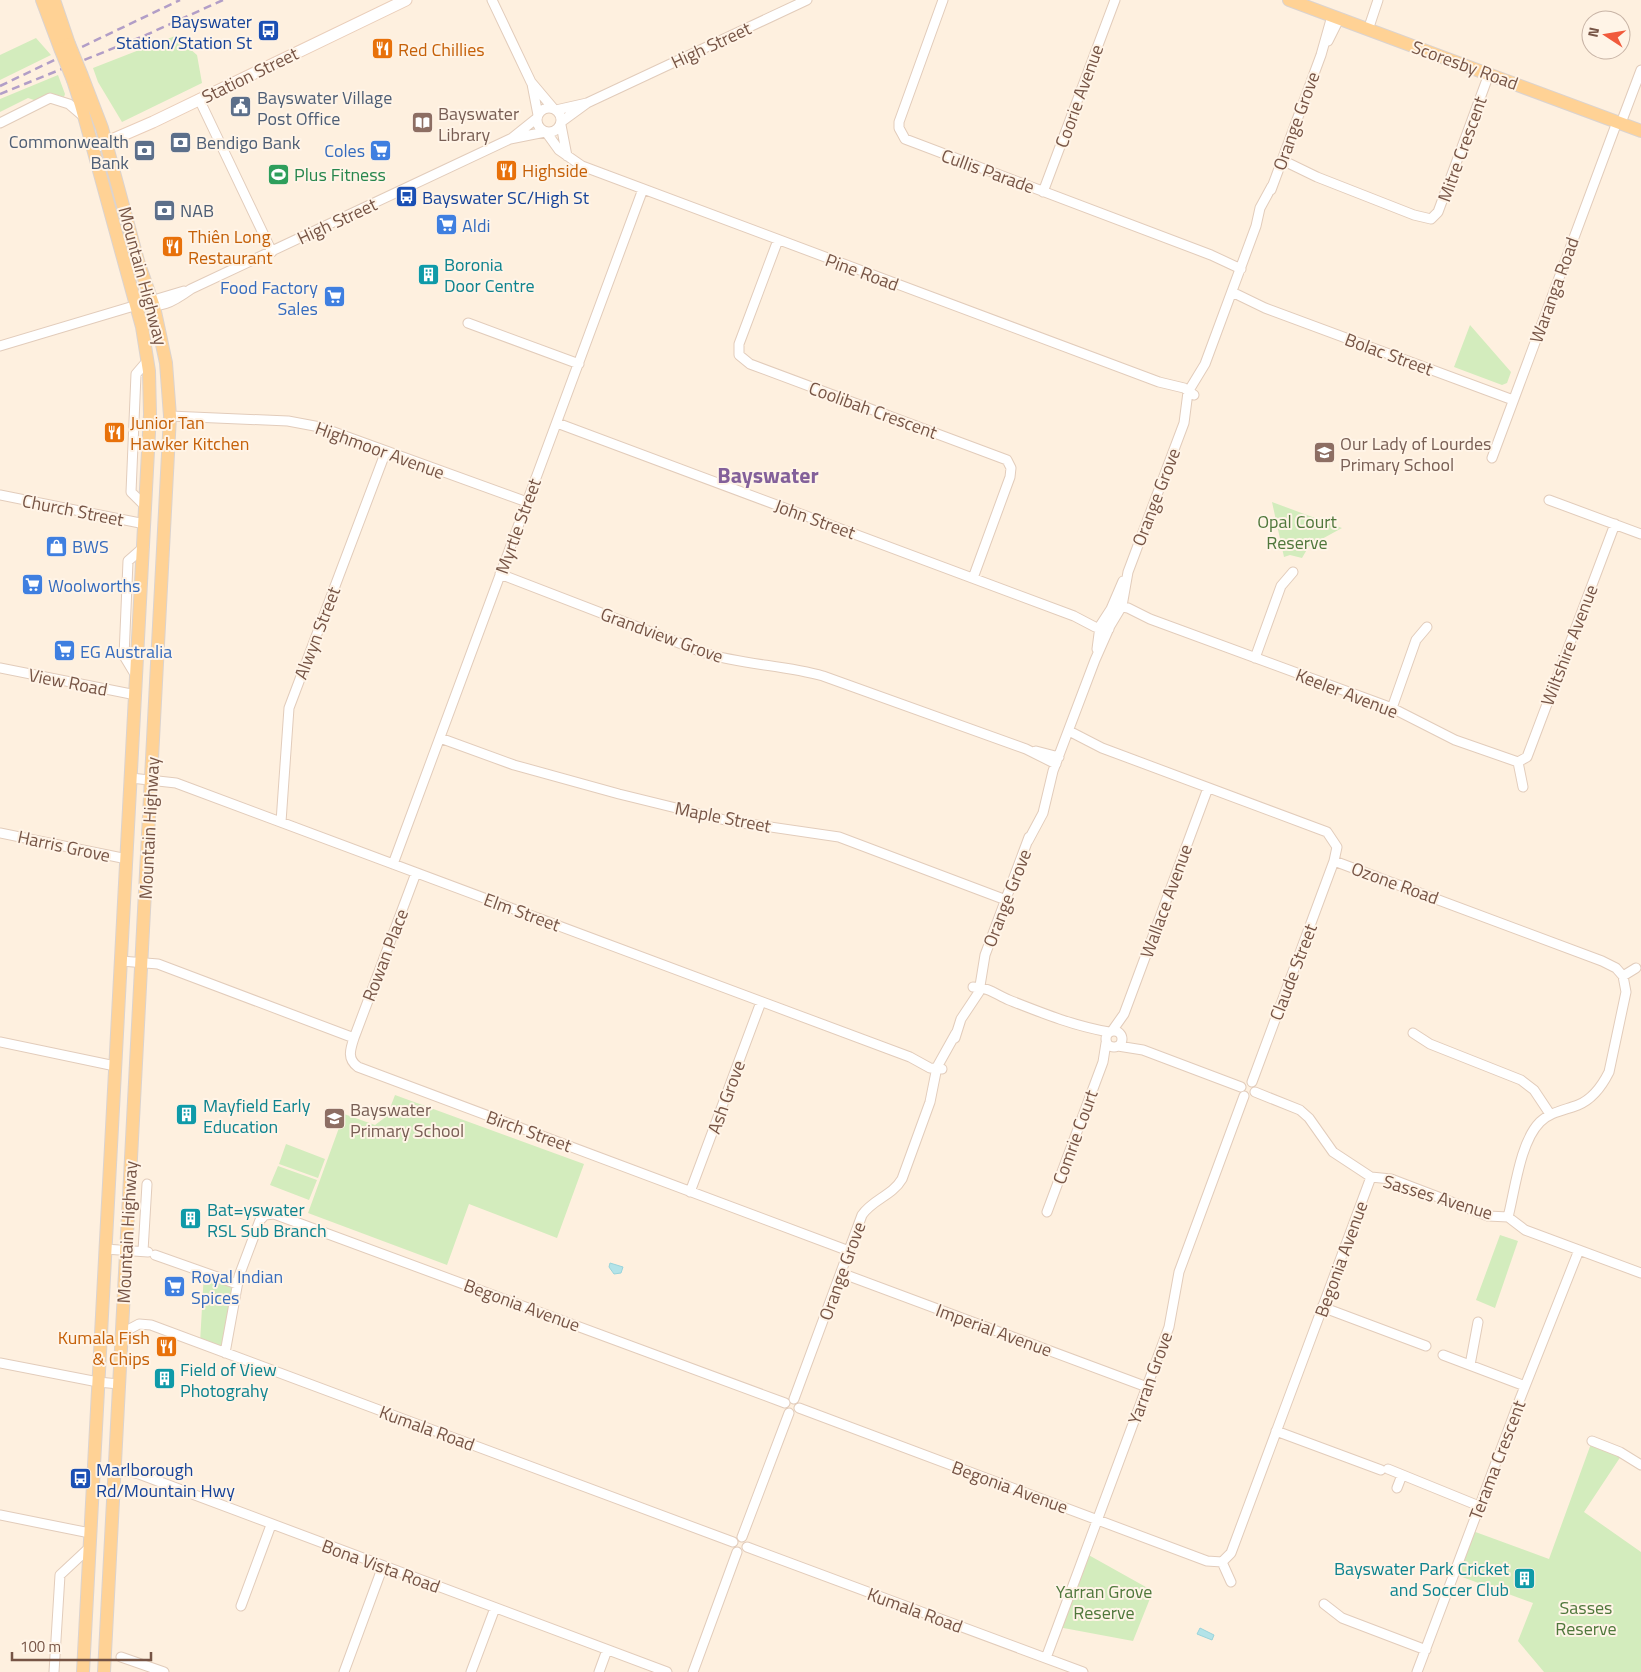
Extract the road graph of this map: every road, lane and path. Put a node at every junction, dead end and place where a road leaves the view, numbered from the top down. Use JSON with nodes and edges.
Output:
{"nodes":[{"id":1,"x":42,"y":0,"type":"edge"},
{"id":2,"x":54,"y":0,"type":"edge"},
{"id":3,"x":406,"y":0,"type":"edge"},
{"id":4,"x":492,"y":0,"type":"edge"},
{"id":5,"x":807,"y":0,"type":"edge"},
{"id":6,"x":943,"y":0,"type":"edge"},
{"id":7,"x":1115,"y":0,"type":"edge"},
{"id":8,"x":1289,"y":0,"type":"edge"},
{"id":9,"x":1378,"y":0,"type":"edge"},
{"id":10,"x":1335,"y":17,"type":"junction"},
{"id":11,"x":1368,"y":30,"type":"junction"},
{"id":12,"x":65,"y":46,"type":"junction"},
{"id":13,"x":1641,"y":70,"type":"edge"},
{"id":14,"x":1489,"y":74,"type":"junction"},
{"id":15,"x":77,"y":78,"type":"junction"},
{"id":16,"x":531,"y":82,"type":"junction"},
{"id":17,"x":199,"y":99,"type":"junction"},
{"id":18,"x":587,"y":103,"type":"junction"},
{"id":19,"x":554,"y":109,"type":"junction"},
{"id":20,"x":538,"y":116,"type":"junction"},
{"id":21,"x":85,"y":118,"type":"junction"},
{"id":22,"x":1619,"y":122,"type":"junction"},
{"id":23,"x":0,"y":123,"type":"edge"},
{"id":24,"x":561,"y":123,"type":"junction"},
{"id":25,"x":1641,"y":131,"type":"edge"},
{"id":26,"x":546,"y":132,"type":"junction"},
{"id":27,"x":510,"y":139,"type":"junction"},
{"id":28,"x":106,"y":143,"type":"junction"},
{"id":29,"x":93,"y":148,"type":"junction"},
{"id":30,"x":568,"y":156,"type":"junction"},
{"id":31,"x":1280,"y":163,"type":"junction"},
{"id":32,"x":643,"y":189,"type":"junction"},
{"id":33,"x":1044,"y":192,"type":"junction"},
{"id":34,"x":778,"y":240,"type":"junction"},
{"id":35,"x":272,"y":252,"type":"junction"},
{"id":36,"x":1242,"y":266,"type":"junction"},
{"id":37,"x":1231,"y":296,"type":"junction"},
{"id":38,"x":153,"y":304,"type":"junction"},
{"id":39,"x":137,"y":306,"type":"junction"},
{"id":40,"x":468,"y":323,"type":"dead end"},
{"id":41,"x":0,"y":346,"type":"edge"},
{"id":42,"x":579,"y":364,"type":"junction"},
{"id":43,"x":1190,"y":394,"type":"junction"},
{"id":44,"x":1513,"y":400,"type":"junction"},
{"id":45,"x":170,"y":416,"type":"junction"},
{"id":46,"x":557,"y":423,"type":"junction"},
{"id":47,"x":386,"y":451,"type":"junction"},
{"id":48,"x":1492,"y":458,"type":"dead end"},
{"id":49,"x":0,"y":495,"type":"edge"},
{"id":50,"x":1549,"y":500,"type":"dead end"},
{"id":51,"x":527,"y":502,"type":"junction"},
{"id":52,"x":145,"y":524,"type":"junction"},
{"id":53,"x":1614,"y":524,"type":"junction"},
{"id":54,"x":1641,"y":534,"type":"edge"},
{"id":55,"x":1293,"y":572,"type":"dead end"},
{"id":56,"x":500,"y":574,"type":"junction"},
{"id":57,"x":973,"y":578,"type":"junction"},
{"id":58,"x":1118,"y":607,"type":"junction"},
{"id":59,"x":1104,"y":626,"type":"junction"},
{"id":60,"x":1427,"y":627,"type":"dead end"},
{"id":61,"x":1255,"y":658,"type":"junction"},
{"id":62,"x":0,"y":668,"type":"edge"},
{"id":63,"x":136,"y":694,"type":"junction"},
{"id":64,"x":1392,"y":708,"type":"junction"},
{"id":65,"x":1067,"y":735,"type":"junction"},
{"id":66,"x":440,"y":738,"type":"junction"},
{"id":67,"x":1518,"y":762,"type":"junction"},
{"id":68,"x":1056,"y":764,"type":"junction"},
{"id":69,"x":131,"y":778,"type":"junction"},
{"id":70,"x":152,"y":780,"type":"junction"},
{"id":71,"x":1523,"y":787,"type":"dead end"},
{"id":72,"x":1208,"y":788,"type":"junction"},
{"id":73,"x":281,"y":822,"type":"junction"},
{"id":74,"x":0,"y":833,"type":"edge"},
{"id":75,"x":127,"y":858,"type":"junction"},
{"id":76,"x":1334,"y":861,"type":"junction"},
{"id":77,"x":393,"y":864,"type":"junction"},
{"id":78,"x":416,"y":872,"type":"junction"},
{"id":79,"x":1006,"y":900,"type":"junction"},
{"id":80,"x":121,"y":961,"type":"junction"},
{"id":81,"x":142,"y":962,"type":"junction"},
{"id":82,"x":1636,"y":968,"type":"dead end"},
{"id":83,"x":1623,"y":976,"type":"junction"},
{"id":84,"x":978,"y":989,"type":"junction"},
{"id":85,"x":761,"y":1002,"type":"junction"},
{"id":86,"x":1124,"y":1014,"type":"junction"},
{"id":87,"x":1082,"y":1027,"type":"junction"},
{"id":88,"x":1111,"y":1031,"type":"junction"},
{"id":89,"x":1413,"y":1033,"type":"dead end"},
{"id":90,"x":1121,"y":1036,"type":"junction"},
{"id":91,"x":354,"y":1038,"type":"junction"},
{"id":92,"x":0,"y":1042,"type":"edge"},
{"id":93,"x":1111,"y":1045,"type":"junction"},
{"id":94,"x":1143,"y":1050,"type":"junction"},
{"id":95,"x":115,"y":1066,"type":"junction"},
{"id":96,"x":939,"y":1068,"type":"junction"},
{"id":97,"x":1252,"y":1082,"type":"junction"},
{"id":98,"x":1241,"y":1087,"type":"junction"},
{"id":99,"x":1256,"y":1092,"type":"junction"},
{"id":100,"x":1244,"y":1096,"type":"junction"},
{"id":101,"x":1550,"y":1114,"type":"junction"},
{"id":102,"x":1371,"y":1176,"type":"junction"},
{"id":103,"x":147,"y":1184,"type":"dead end"},
{"id":104,"x":690,"y":1192,"type":"junction"},
{"id":105,"x":1047,"y":1212,"type":"dead end"},
{"id":106,"x":1508,"y":1217,"type":"junction"},
{"id":107,"x":106,"y":1249,"type":"junction"},
{"id":108,"x":126,"y":1250,"type":"junction"},
{"id":109,"x":849,"y":1250,"type":"junction"},
{"id":110,"x":1580,"y":1250,"type":"junction"},
{"id":111,"x":150,"y":1253,"type":"junction"},
{"id":112,"x":841,"y":1273,"type":"junction"},
{"id":113,"x":1641,"y":1273,"type":"edge"},
{"id":114,"x":237,"y":1284,"type":"junction"},
{"id":115,"x":1322,"y":1307,"type":"junction"},
{"id":116,"x":1478,"y":1322,"type":"dead end"},
{"id":117,"x":122,"y":1333,"type":"junction"},
{"id":118,"x":1426,"y":1346,"type":"dead end"},
{"id":119,"x":226,"y":1353,"type":"junction"},
{"id":120,"x":1443,"y":1355,"type":"dead end"},
{"id":121,"x":0,"y":1363,"type":"edge"},
{"id":122,"x":1470,"y":1365,"type":"junction"},
{"id":123,"x":98,"y":1382,"type":"junction"},
{"id":124,"x":119,"y":1384,"type":"junction"},
{"id":125,"x":1525,"y":1386,"type":"junction"},
{"id":126,"x":1147,"y":1387,"type":"junction"},
{"id":127,"x":794,"y":1399,"type":"junction"},
{"id":128,"x":785,"y":1403,"type":"junction"},
{"id":129,"x":799,"y":1408,"type":"junction"},
{"id":130,"x":789,"y":1413,"type":"junction"},
{"id":131,"x":1276,"y":1432,"type":"junction"},
{"id":132,"x":1592,"y":1441,"type":"dead end"},
{"id":133,"x":1641,"y":1465,"type":"edge"},
{"id":134,"x":93,"y":1471,"type":"junction"},
{"id":135,"x":114,"y":1471,"type":"junction"},
{"id":136,"x":1402,"y":1474,"type":"junction"},
{"id":137,"x":1397,"y":1488,"type":"dead end"},
{"id":138,"x":1479,"y":1506,"type":"junction"},
{"id":139,"x":0,"y":1515,"type":"edge"},
{"id":140,"x":1098,"y":1520,"type":"junction"},
{"id":141,"x":271,"y":1525,"type":"junction"},
{"id":142,"x":90,"y":1533,"type":"junction"},
{"id":143,"x":742,"y":1537,"type":"junction"},
{"id":144,"x":733,"y":1542,"type":"junction"},
{"id":145,"x":90,"y":1547,"type":"junction"},
{"id":146,"x":747,"y":1547,"type":"junction"},
{"id":147,"x":737,"y":1552,"type":"junction"},
{"id":148,"x":1222,"y":1562,"type":"junction"},
{"id":149,"x":383,"y":1566,"type":"junction"},
{"id":150,"x":1231,"y":1582,"type":"dead end"},
{"id":151,"x":1324,"y":1604,"type":"dead end"},
{"id":152,"x":241,"y":1606,"type":"dead end"},
{"id":153,"x":495,"y":1608,"type":"junction"},
{"id":154,"x":607,"y":1650,"type":"junction"},
{"id":155,"x":1426,"y":1650,"type":"junction"},
{"id":156,"x":121,"y":1657,"type":"dead end"},
{"id":157,"x":1046,"y":1658,"type":"junction"},
{"id":158,"x":54,"y":1672,"type":"edge"},
{"id":159,"x":83,"y":1672,"type":"edge"},
{"id":160,"x":104,"y":1672,"type":"edge"},
{"id":161,"x":164,"y":1672,"type":"edge"},
{"id":162,"x":344,"y":1672,"type":"edge"},
{"id":163,"x":471,"y":1672,"type":"edge"},
{"id":164,"x":599,"y":1672,"type":"edge"},
{"id":165,"x":667,"y":1672,"type":"edge"},
{"id":166,"x":693,"y":1672,"type":"edge"},
{"id":167,"x":1083,"y":1672,"type":"edge"},
{"id":168,"x":1418,"y":1672,"type":"edge"}],
"edges":[{"from":1,"to":12,"type":"main road","name":"Mountain Highway"},
{"from":2,"to":12,"type":"main road","name":"Mountain Highway"},
{"from":3,"to":17,"type":"main road","name":"Station Street"},
{"from":4,"to":16,"type":"street"},
{"from":5,"to":18,"type":"street","name":"High Street"},
{"from":6,"to":33,"type":"street","name":"Cullis Parade"},
{"from":7,"to":33,"type":"street","name":"Coorie Avenue"},
{"from":8,"to":10,"type":"main road","name":"Scoresby Road"},
{"from":9,"to":11,"type":"street"},
{"from":10,"to":11,"type":"main road","name":"Scoresby Road"},
{"from":10,"to":31,"type":"street","name":"Orange Grove"},
{"from":11,"to":14,"type":"main road","name":"Scoresby Road"},
{"from":12,"to":15,"type":"main road","name":"Mountain Highway","bridge":true},
{"from":13,"to":22,"type":"street","name":"Waranga Road"},
{"from":14,"to":22,"type":"main road","name":"Scoresby Road"},
{"from":14,"to":31,"type":"street","name":"Mitre Crescent"},
{"from":15,"to":21,"type":"main road","name":"Mountain Highway"},
{"from":15,"to":28,"type":"main road","name":"Mountain Highway"},
{"from":16,"to":19,"type":"street"},
{"from":16,"to":20,"type":"street"},
{"from":17,"to":28,"type":"main road","name":"Station Street"},
{"from":17,"to":35,"type":"street"},
{"from":18,"to":19,"type":"street","name":"High Street"},
{"from":18,"to":24,"type":"street","name":"High Street"},
{"from":19,"to":20,"type":"street"},
{"from":19,"to":24,"type":"street"},
{"from":20,"to":26,"type":"street"},
{"from":20,"to":27,"type":"street","name":"High Street"},
{"from":21,"to":23,"type":"street"},
{"from":21,"to":29,"type":"main road","name":"Mountain Highway"},
{"from":22,"to":25,"type":"main road","name":"Scoresby Road"},
{"from":22,"to":44,"type":"street","name":"Waranga Road"},
{"from":24,"to":26,"type":"street"},
{"from":24,"to":30,"type":"street"},
{"from":26,"to":27,"type":"street","name":"High Street"},
{"from":26,"to":30,"type":"street","name":"Pine Road"},
{"from":27,"to":35,"type":"street","name":"High Street"},
{"from":28,"to":29,"type":"main road","name":"Station Street"},
{"from":28,"to":38,"type":"main road","name":"Mountain Highway"},
{"from":29,"to":39,"type":"main road","name":"Mountain Highway"},
{"from":30,"to":32,"type":"street","name":"Pine Road"},
{"from":31,"to":36,"type":"street","name":"Orange Grove"},
{"from":32,"to":34,"type":"street","name":"Pine Road"},
{"from":32,"to":42,"type":"street","name":"Myrtle Street"},
{"from":33,"to":36,"type":"street","name":"Cullis Parade"},
{"from":34,"to":43,"type":"street","name":"Pine Road"},
{"from":34,"to":57,"type":"street","name":"Coolibah Crescent"},
{"from":35,"to":38,"type":"street","name":"High Street"},
{"from":36,"to":37,"type":"street","name":"Orange Grove"},
{"from":37,"to":43,"type":"street","name":"Orange Grove"},
{"from":37,"to":44,"type":"street","name":"Bolac Street"},
{"from":38,"to":39,"type":"street","name":"High Street"},
{"from":38,"to":45,"type":"main road","name":"Mountain Highway"},
{"from":39,"to":41,"type":"street","name":"High Street"},
{"from":39,"to":52,"type":"main road","name":"Mountain Highway"},
{"from":40,"to":42,"type":"street"},
{"from":42,"to":46,"type":"street","name":"Myrtle Street"},
{"from":43,"to":58,"type":"street","name":"Orange Grove"},
{"from":44,"to":48,"type":"street","name":"Waranga Road"},
{"from":45,"to":47,"type":"street","name":"Highmoor Avenue"},
{"from":45,"to":70,"type":"main road","name":"Mountain Highway"},
{"from":46,"to":51,"type":"street","name":"Myrtle Street"},
{"from":46,"to":57,"type":"street","name":"John Street"},
{"from":47,"to":51,"type":"street","name":"Highmoor Avenue"},
{"from":47,"to":73,"type":"street","name":"Alwyn Street"},
{"from":49,"to":52,"type":"street","name":"Church Street"},
{"from":50,"to":53,"type":"street"},
{"from":51,"to":56,"type":"street","name":"Myrtle Street"},
{"from":52,"to":63,"type":"main road","name":"Mountain Highway"},
{"from":53,"to":54,"type":"street"},
{"from":53,"to":67,"type":"street","name":"Wiltshire Avenue"},
{"from":55,"to":61,"type":"street"},
{"from":56,"to":66,"type":"street","name":"Myrtle Street"},
{"from":56,"to":68,"type":"street","name":"Grandview Grove"},
{"from":57,"to":59,"type":"street","name":"John Street"},
{"from":58,"to":59,"type":"street","name":"Orange Grove"},
{"from":58,"to":61,"type":"street","name":"Keeler Avenue"},
{"from":59,"to":65,"type":"street","name":"Orange Grove"},
{"from":60,"to":64,"type":"street"},
{"from":61,"to":64,"type":"street","name":"Keeler Avenue"},
{"from":62,"to":63,"type":"street","name":"View Road"},
{"from":63,"to":69,"type":"main road","name":"Mountain Highway"},
{"from":64,"to":67,"type":"street","name":"Keeler Avenue"},
{"from":65,"to":68,"type":"street","name":"Orange Grove"},
{"from":65,"to":72,"type":"street","name":"Ozone Road"},
{"from":66,"to":77,"type":"street","name":"Myrtle Street"},
{"from":66,"to":79,"type":"street","name":"Maple Street"},
{"from":67,"to":71,"type":"street"},
{"from":68,"to":79,"type":"street","name":"Orange Grove"},
{"from":69,"to":70,"type":"street","name":"Elm Street"},
{"from":69,"to":75,"type":"main road","name":"Mountain Highway"},
{"from":70,"to":73,"type":"street","name":"Elm Street"},
{"from":70,"to":81,"type":"main road","name":"Mountain Highway"},
{"from":72,"to":76,"type":"street","name":"Ozone Road"},
{"from":72,"to":86,"type":"street","name":"Wallace Avenue"},
{"from":73,"to":77,"type":"street","name":"Elm Street"},
{"from":74,"to":75,"type":"street","name":"Harris Grove"},
{"from":75,"to":80,"type":"main road","name":"Mountain Highway"},
{"from":76,"to":83,"type":"street","name":"Ozone Road"},
{"from":76,"to":97,"type":"street","name":"Claude Street"},
{"from":77,"to":78,"type":"street","name":"Elm Street"},
{"from":78,"to":85,"type":"street","name":"Elm Street"},
{"from":78,"to":91,"type":"street","name":"Rowan Place"},
{"from":79,"to":84,"type":"street","name":"Orange Grove"},
{"from":80,"to":81,"type":"street"},
{"from":80,"to":95,"type":"main road","name":"Mountain Highway"},
{"from":81,"to":91,"type":"street"},
{"from":81,"to":108,"type":"main road","name":"Mountain Highway"},
{"from":82,"to":83,"type":"street"},
{"from":83,"to":101,"type":"street"},
{"from":84,"to":87,"type":"street"},
{"from":84,"to":96,"type":"street","name":"Orange Grove"},
{"from":85,"to":96,"type":"street","name":"Elm Street"},
{"from":85,"to":104,"type":"street","name":"Ash Grove"},
{"from":86,"to":88,"type":"street","name":"Wallace Avenue"},
{"from":86,"to":90,"type":"street","name":"Wallace Avenue"},
{"from":87,"to":88,"type":"street"},
{"from":87,"to":93,"type":"street"},
{"from":88,"to":90,"type":"street"},
{"from":88,"to":93,"type":"street","name":"Wallace Avenue"},
{"from":89,"to":101,"type":"street"},
{"from":90,"to":93,"type":"street","name":"Wallace Avenue"},
{"from":90,"to":94,"type":"street"},
{"from":91,"to":104,"type":"street","name":"Birch Street"},
{"from":92,"to":95,"type":"street"},
{"from":93,"to":94,"type":"street"},
{"from":93,"to":105,"type":"street","name":"Comrie Court"},
{"from":94,"to":98,"type":"street"},
{"from":95,"to":107,"type":"main road","name":"Mountain Highway"},
{"from":96,"to":109,"type":"street","name":"Orange Grove"},
{"from":97,"to":98,"type":"street"},
{"from":97,"to":99,"type":"street"},
{"from":98,"to":100,"type":"street"},
{"from":99,"to":100,"type":"street"},
{"from":99,"to":102,"type":"street","name":"Sasses Avenue"},
{"from":100,"to":126,"type":"street","name":"Yarran Grove"},
{"from":101,"to":106,"type":"street"},
{"from":102,"to":106,"type":"street","name":"Sasses Avenue"},
{"from":102,"to":115,"type":"street","name":"Begonia Avenue"},
{"from":103,"to":111,"type":"street","name":"Mountain Highway"},
{"from":104,"to":109,"type":"street","name":"Birch Street"},
{"from":106,"to":110,"type":"street","name":"Sasses Avenue"},
{"from":107,"to":108,"type":"street"},
{"from":107,"to":123,"type":"main road","name":"Mountain Highway"},
{"from":108,"to":111,"type":"street"},
{"from":108,"to":117,"type":"main road","name":"Mountain Highway"},
{"from":109,"to":112,"type":"street","name":"Orange Grove"},
{"from":110,"to":113,"type":"street","name":"Sasses Avenue"},
{"from":110,"to":125,"type":"street","name":"Terama Crescent"},
{"from":111,"to":114,"type":"street"},
{"from":112,"to":126,"type":"street","name":"Imperial Avenue"},
{"from":112,"to":127,"type":"street","name":"Orange Grove"},
{"from":114,"to":119,"type":"street"},
{"from":114,"to":128,"type":"street","name":"Begonia Avenue"},
{"from":115,"to":118,"type":"street"},
{"from":115,"to":131,"type":"street","name":"Begonia Avenue"},
{"from":116,"to":122,"type":"street"},
{"from":117,"to":119,"type":"street","name":"Kumala Road"},
{"from":117,"to":124,"type":"main road","name":"Mountain Highway"},
{"from":119,"to":144,"type":"street","name":"Kumala Road"},
{"from":120,"to":122,"type":"street"},
{"from":121,"to":123,"type":"street"},
{"from":122,"to":125,"type":"street"},
{"from":123,"to":124,"type":"street"},
{"from":123,"to":134,"type":"main road","name":"Mountain Highway"},
{"from":124,"to":135,"type":"main road","name":"Mountain Highway"},
{"from":125,"to":138,"type":"street","name":"Terama Crescent"},
{"from":126,"to":140,"type":"street","name":"Yarran Grove"},
{"from":127,"to":128,"type":"street"},
{"from":127,"to":129,"type":"street"},
{"from":128,"to":130,"type":"street"},
{"from":129,"to":130,"type":"street"},
{"from":129,"to":140,"type":"street","name":"Begonia Avenue"},
{"from":130,"to":143,"type":"street"},
{"from":131,"to":136,"type":"street"},
{"from":131,"to":148,"type":"street","name":"Begonia Avenue"},
{"from":132,"to":133,"type":"street"},
{"from":134,"to":135,"type":"street","name":"Bona Vista Road"},
{"from":134,"to":142,"type":"main road","name":"Mountain Highway"},
{"from":135,"to":141,"type":"street","name":"Bona Vista Road"},
{"from":135,"to":160,"type":"main road","name":"Mountain Highway"},
{"from":136,"to":137,"type":"street"},
{"from":136,"to":138,"type":"street"},
{"from":138,"to":155,"type":"street","name":"Terama Crescent"},
{"from":139,"to":142,"type":"street"},
{"from":140,"to":148,"type":"street","name":"Begonia Avenue"},
{"from":140,"to":157,"type":"street","name":"Yarran Grove"},
{"from":141,"to":149,"type":"street","name":"Bona Vista Road"},
{"from":141,"to":152,"type":"street"},
{"from":142,"to":145,"type":"main road","name":"Mountain Highway"},
{"from":143,"to":144,"type":"street"},
{"from":143,"to":146,"type":"street"},
{"from":144,"to":147,"type":"street"},
{"from":145,"to":158,"type":"street"},
{"from":145,"to":159,"type":"main road","name":"Mountain Highway"},
{"from":146,"to":147,"type":"street"},
{"from":146,"to":157,"type":"street","name":"Kumala Road"},
{"from":147,"to":166,"type":"street"},
{"from":148,"to":150,"type":"street"},
{"from":149,"to":153,"type":"street","name":"Bona Vista Road"},
{"from":149,"to":162,"type":"street"},
{"from":151,"to":155,"type":"street"},
{"from":153,"to":154,"type":"street","name":"Bona Vista Road"},
{"from":153,"to":163,"type":"street"},
{"from":154,"to":164,"type":"street"},
{"from":154,"to":165,"type":"street","name":"Bona Vista Road"},
{"from":155,"to":168,"type":"street","name":"Terama Crescent"},
{"from":156,"to":161,"type":"street"},
{"from":157,"to":167,"type":"street","name":"Kumala Road"}]}
